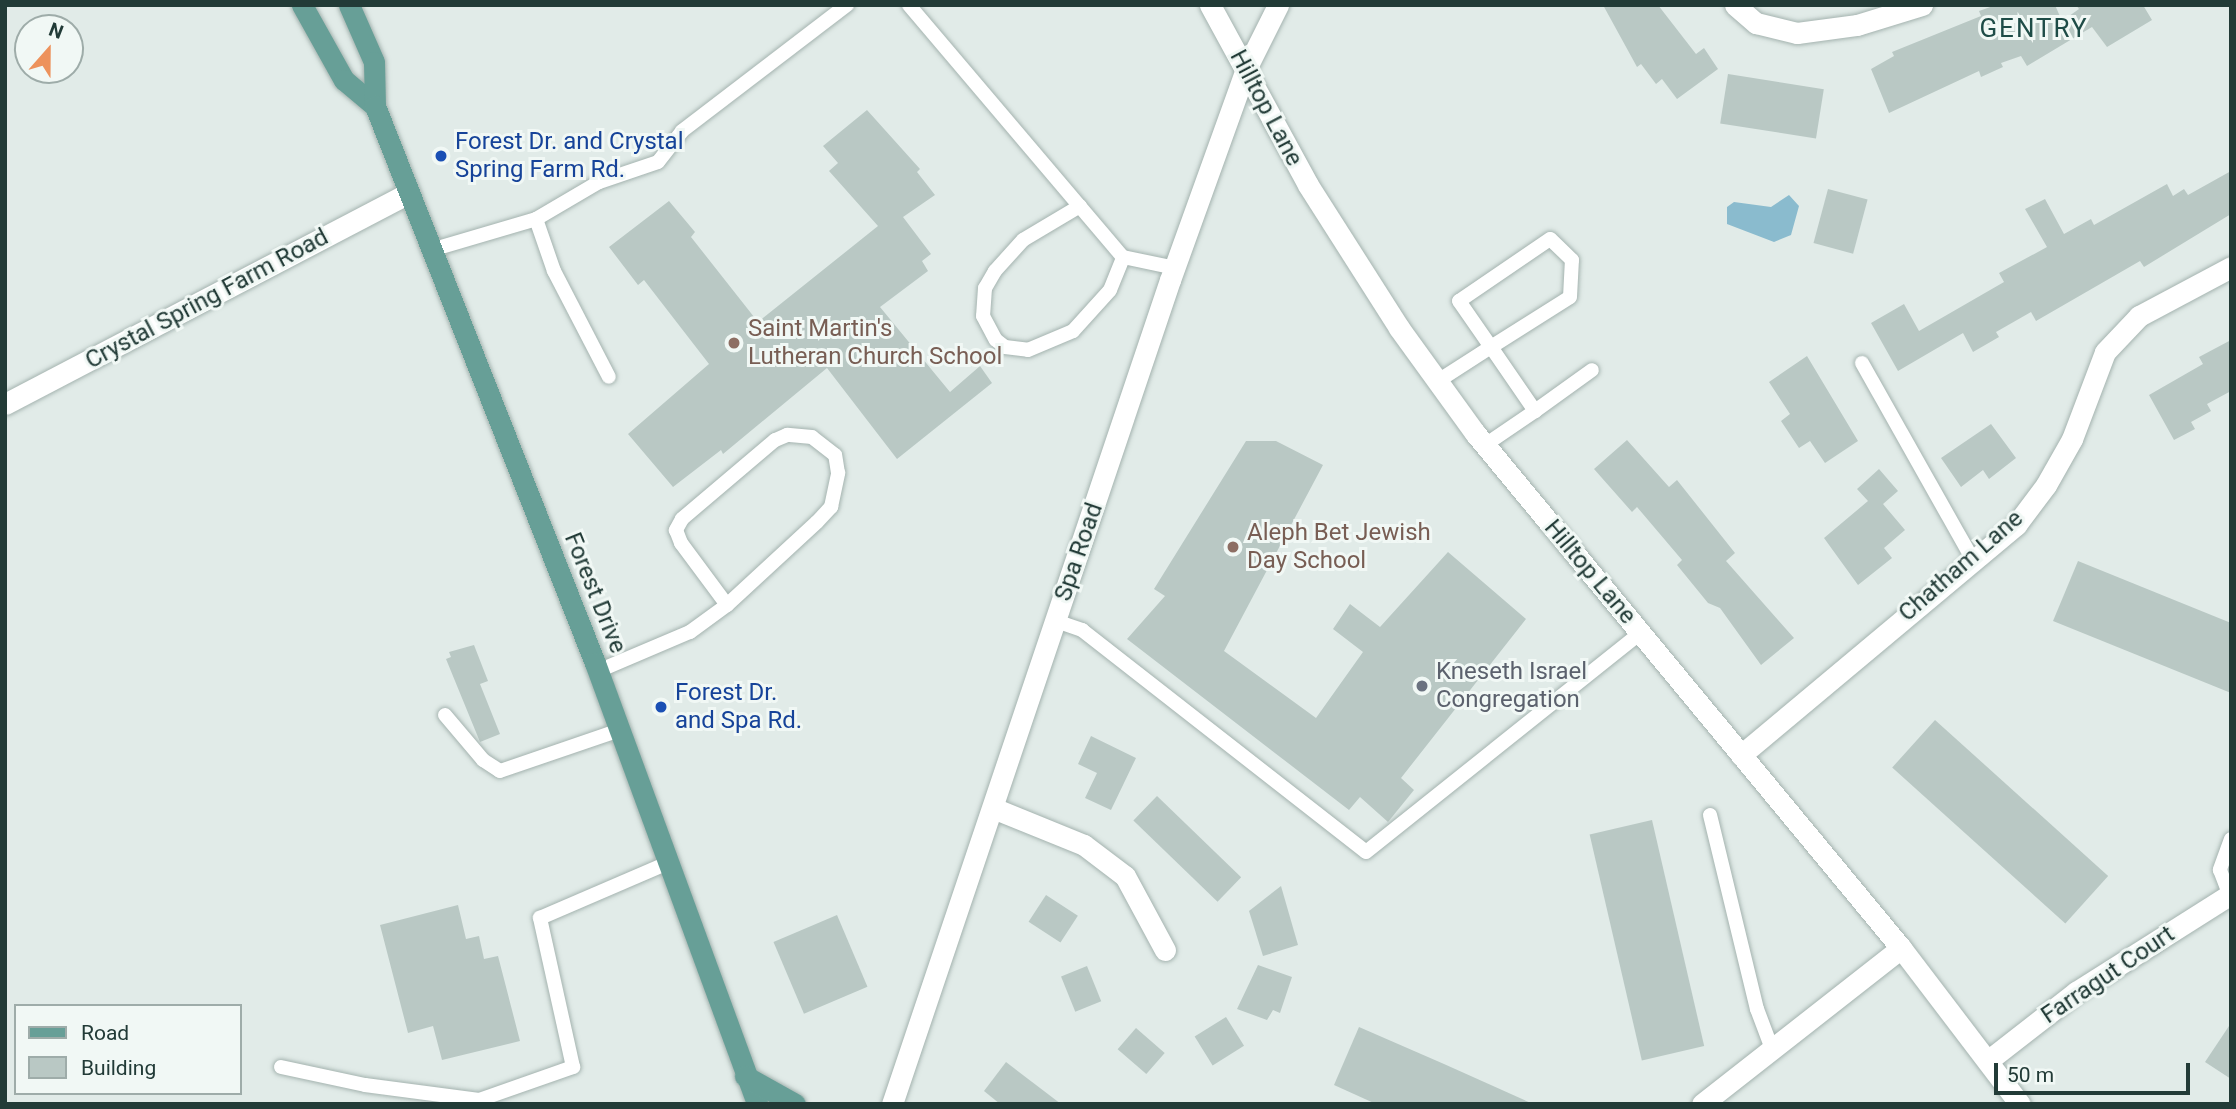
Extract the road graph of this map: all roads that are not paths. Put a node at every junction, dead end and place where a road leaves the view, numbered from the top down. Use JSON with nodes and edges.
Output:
{"nodes":[{"id":1,"x":302,"y":5,"type":"edge"},
{"id":2,"x":349,"y":5,"type":"edge"},
{"id":3,"x":847,"y":5,"type":"edge"},
{"id":4,"x":909,"y":5,"type":"edge"},
{"id":5,"x":1210,"y":5,"type":"edge"},
{"id":6,"x":1278,"y":5,"type":"edge"},
{"id":7,"x":1735,"y":5,"type":"edge"},
{"id":8,"x":1922,"y":5,"type":"edge"},
{"id":9,"x":1247,"y":69,"type":"junction"},
{"id":10,"x":375,"y":106,"type":"junction"},
{"id":11,"x":408,"y":193,"type":"junction"},
{"id":12,"x":1080,"y":206,"type":"junction"},
{"id":13,"x":536,"y":219,"type":"junction"},
{"id":14,"x":431,"y":250,"type":"junction"},
{"id":15,"x":1123,"y":257,"type":"junction"},
{"id":16,"x":2231,"y":267,"type":"edge"},
{"id":17,"x":1175,"y":268,"type":"junction"},
{"id":18,"x":1491,"y":347,"type":"junction"},
{"id":19,"x":1862,"y":363,"type":"dead end"},
{"id":20,"x":1592,"y":370,"type":"dead end"},
{"id":21,"x":609,"y":377,"type":"dead end"},
{"id":22,"x":1438,"y":381,"type":"junction"},
{"id":23,"x":5,"y":404,"type":"edge"},
{"id":24,"x":1535,"y":411,"type":"junction"},
{"id":25,"x":1485,"y":445,"type":"junction"},
{"id":26,"x":1972,"y":558,"type":"junction"},
{"id":27,"x":727,"y":605,"type":"junction"},
{"id":28,"x":1056,"y":621,"type":"junction"},
{"id":29,"x":1640,"y":633,"type":"junction"},
{"id":30,"x":598,"y":671,"type":"junction"},
{"id":31,"x":445,"y":715,"type":"dead end"},
{"id":32,"x":620,"y":730,"type":"junction"},
{"id":33,"x":1741,"y":755,"type":"junction"},
{"id":34,"x":993,"y":808,"type":"junction"},
{"id":35,"x":1710,"y":816,"type":"dead end"},
{"id":36,"x":2231,"y":839,"type":"edge"},
{"id":37,"x":668,"y":863,"type":"junction"},
{"id":38,"x":2230,"y":897,"type":"edge"},
{"id":39,"x":1900,"y":948,"type":"junction"},
{"id":40,"x":1165,"y":950,"type":"dead end"},
{"id":41,"x":1772,"y":1049,"type":"junction"},
{"id":42,"x":1990,"y":1059,"type":"junction"},
{"id":43,"x":281,"y":1067,"type":"dead end"},
{"id":44,"x":745,"y":1076,"type":"junction"},
{"id":45,"x":757,"y":1104,"type":"edge"},
{"id":46,"x":795,"y":1104,"type":"edge"},
{"id":47,"x":892,"y":1104,"type":"edge"},
{"id":48,"x":1702,"y":1104,"type":"edge"},
{"id":49,"x":2020,"y":1104,"type":"edge"}],
"edges":[{"from":1,"to":10,"type":"main road","name":"Forest Drive"},
{"from":2,"to":10,"type":"main road","name":"Forest Drive"},
{"from":3,"to":13,"type":"lane"},
{"from":4,"to":12,"type":"lane"},
{"from":5,"to":9,"type":"street","name":"Hilltop Lane"},
{"from":6,"to":9,"type":"street","name":"Spa Road"},
{"from":7,"to":8,"type":"street"},
{"from":9,"to":17,"type":"street","name":"Spa Road"},
{"from":9,"to":22,"type":"street","name":"Hilltop Lane"},
{"from":10,"to":11,"type":"main road","name":"Forest Drive"},
{"from":11,"to":14,"type":"main road","name":"Forest Drive"},
{"from":11,"to":23,"type":"street","name":"Crystal Spring Farm Road"},
{"from":12,"to":15,"type":"lane"},
{"from":12,"to":15,"type":"lane"},
{"from":13,"to":14,"type":"lane"},
{"from":13,"to":21,"type":"lane"},
{"from":14,"to":30,"type":"main road","name":"Forest Drive"},
{"from":15,"to":17,"type":"lane"},
{"from":16,"to":26,"type":"street","name":"Chatham Lane"},
{"from":17,"to":28,"type":"street","name":"Spa Road"},
{"from":18,"to":18,"type":"lane"},
{"from":18,"to":22,"type":"lane"},
{"from":18,"to":24,"type":"lane"},
{"from":19,"to":26,"type":"lane"},
{"from":20,"to":24,"type":"lane"},
{"from":22,"to":25,"type":"street","name":"Hilltop Lane"},
{"from":24,"to":25,"type":"lane"},
{"from":25,"to":29,"type":"street","name":"Hilltop Lane"},
{"from":26,"to":33,"type":"street","name":"Chatham Lane"},
{"from":27,"to":27,"type":"lane"},
{"from":27,"to":30,"type":"lane"},
{"from":28,"to":29,"type":"lane"},
{"from":28,"to":34,"type":"street","name":"Spa Road"},
{"from":29,"to":33,"type":"street","name":"Hilltop Lane"},
{"from":30,"to":32,"type":"main road","name":"Forest Drive"},
{"from":31,"to":32,"type":"lane"},
{"from":32,"to":37,"type":"main road","name":"Forest Drive"},
{"from":33,"to":39,"type":"street","name":"Hilltop Lane"},
{"from":34,"to":40,"type":"street"},
{"from":34,"to":47,"type":"street","name":"Spa Road"},
{"from":35,"to":41,"type":"lane"},
{"from":36,"to":38,"type":"lane"},
{"from":37,"to":43,"type":"lane"},
{"from":37,"to":44,"type":"main road","name":"Forest Drive"},
{"from":38,"to":42,"type":"street","name":"Farragut Court"},
{"from":39,"to":41,"type":"street"},
{"from":39,"to":42,"type":"street","name":"Hilltop Lane"},
{"from":41,"to":48,"type":"street"},
{"from":42,"to":49,"type":"street","name":"Hilltop Lane"},
{"from":44,"to":45,"type":"main road","name":"Forest Drive"},
{"from":44,"to":46,"type":"main road"}]}
